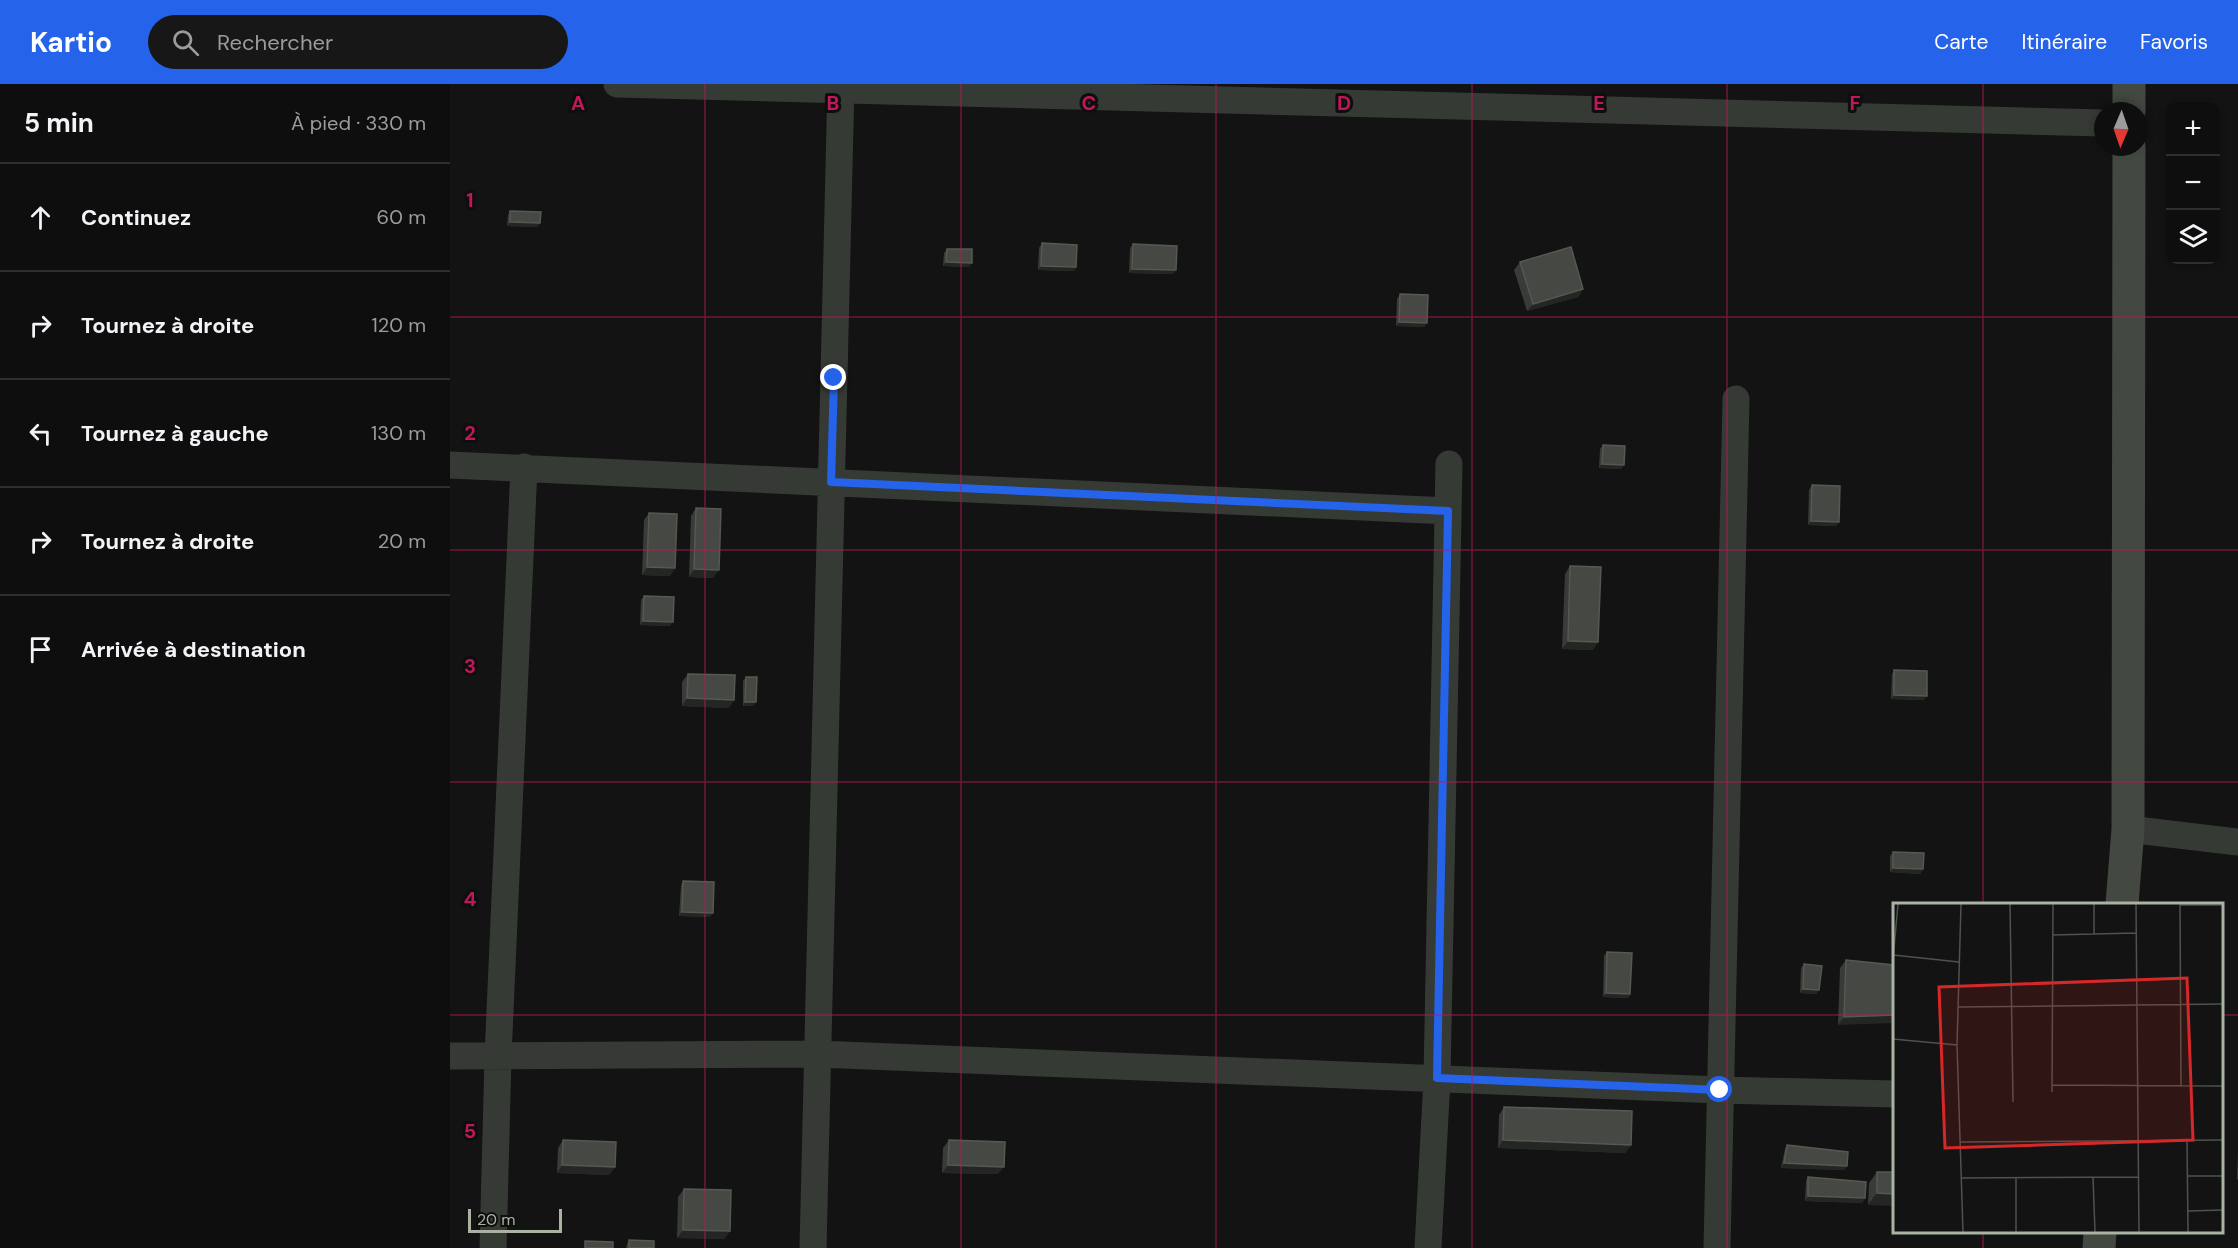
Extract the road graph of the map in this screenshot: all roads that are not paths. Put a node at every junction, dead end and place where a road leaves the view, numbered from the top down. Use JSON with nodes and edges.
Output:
{"nodes":[{"id":1,"x":616,"y":84,"type":"edge"},
{"id":2,"x":2129,"y":84,"type":"edge"},
{"id":3,"x":841,"y":87,"type":"edge"},
{"id":4,"x":2129,"y":102,"type":"edge"},
{"id":5,"x":2094,"y":123,"type":"edge"},
{"id":6,"x":2129,"y":156,"type":"edge"},
{"id":7,"x":1736,"y":399,"type":"dead end"},
{"id":8,"x":1449,"y":464,"type":"dead end"},
{"id":9,"x":450,"y":465,"type":"edge"},
{"id":10,"x":524,"y":467,"type":"junction"},
{"id":11,"x":831,"y":482,"type":"junction"},
{"id":12,"x":1448,"y":511,"type":"junction"},
{"id":13,"x":2128,"y":829,"type":"junction"},
{"id":14,"x":2238,"y":842,"type":"edge"},
{"id":15,"x":2122,"y":903,"type":"edge"},
{"id":16,"x":817,"y":1054,"type":"junction"},
{"id":17,"x":450,"y":1056,"type":"edge"},
{"id":18,"x":498,"y":1057,"type":"junction"},
{"id":19,"x":1437,"y":1078,"type":"junction"},
{"id":20,"x":1720,"y":1090,"type":"junction"},
{"id":21,"x":1893,"y":1094,"type":"edge"},
{"id":22,"x":2100,"y":1233,"type":"edge"},
{"id":23,"x":493,"y":1248,"type":"edge"},
{"id":24,"x":813,"y":1248,"type":"edge"},
{"id":25,"x":1428,"y":1248,"type":"edge"},
{"id":26,"x":1717,"y":1248,"type":"edge"},
{"id":27,"x":2099,"y":1248,"type":"edge"}],
"edges":[{"from":1,"to":3,"type":"street"},
{"from":2,"to":4,"type":"main road"},
{"from":3,"to":5,"type":"street"},
{"from":3,"to":11,"type":"street"},
{"from":6,"to":13,"type":"main road"},
{"from":7,"to":20,"type":"street"},
{"from":8,"to":12,"type":"street"},
{"from":9,"to":10,"type":"street"},
{"from":10,"to":11,"type":"street"},
{"from":10,"to":18,"type":"street"},
{"from":11,"to":12,"type":"street"},
{"from":11,"to":16,"type":"street"},
{"from":12,"to":19,"type":"street"},
{"from":13,"to":14,"type":"street"},
{"from":13,"to":15,"type":"main road"},
{"from":16,"to":18,"type":"street"},
{"from":16,"to":19,"type":"street"},
{"from":16,"to":24,"type":"street"},
{"from":17,"to":18,"type":"street"},
{"from":18,"to":23,"type":"street"},
{"from":19,"to":20,"type":"street"},
{"from":19,"to":25,"type":"street"},
{"from":20,"to":21,"type":"street"},
{"from":20,"to":26,"type":"street"},
{"from":22,"to":27,"type":"main road"}]}
